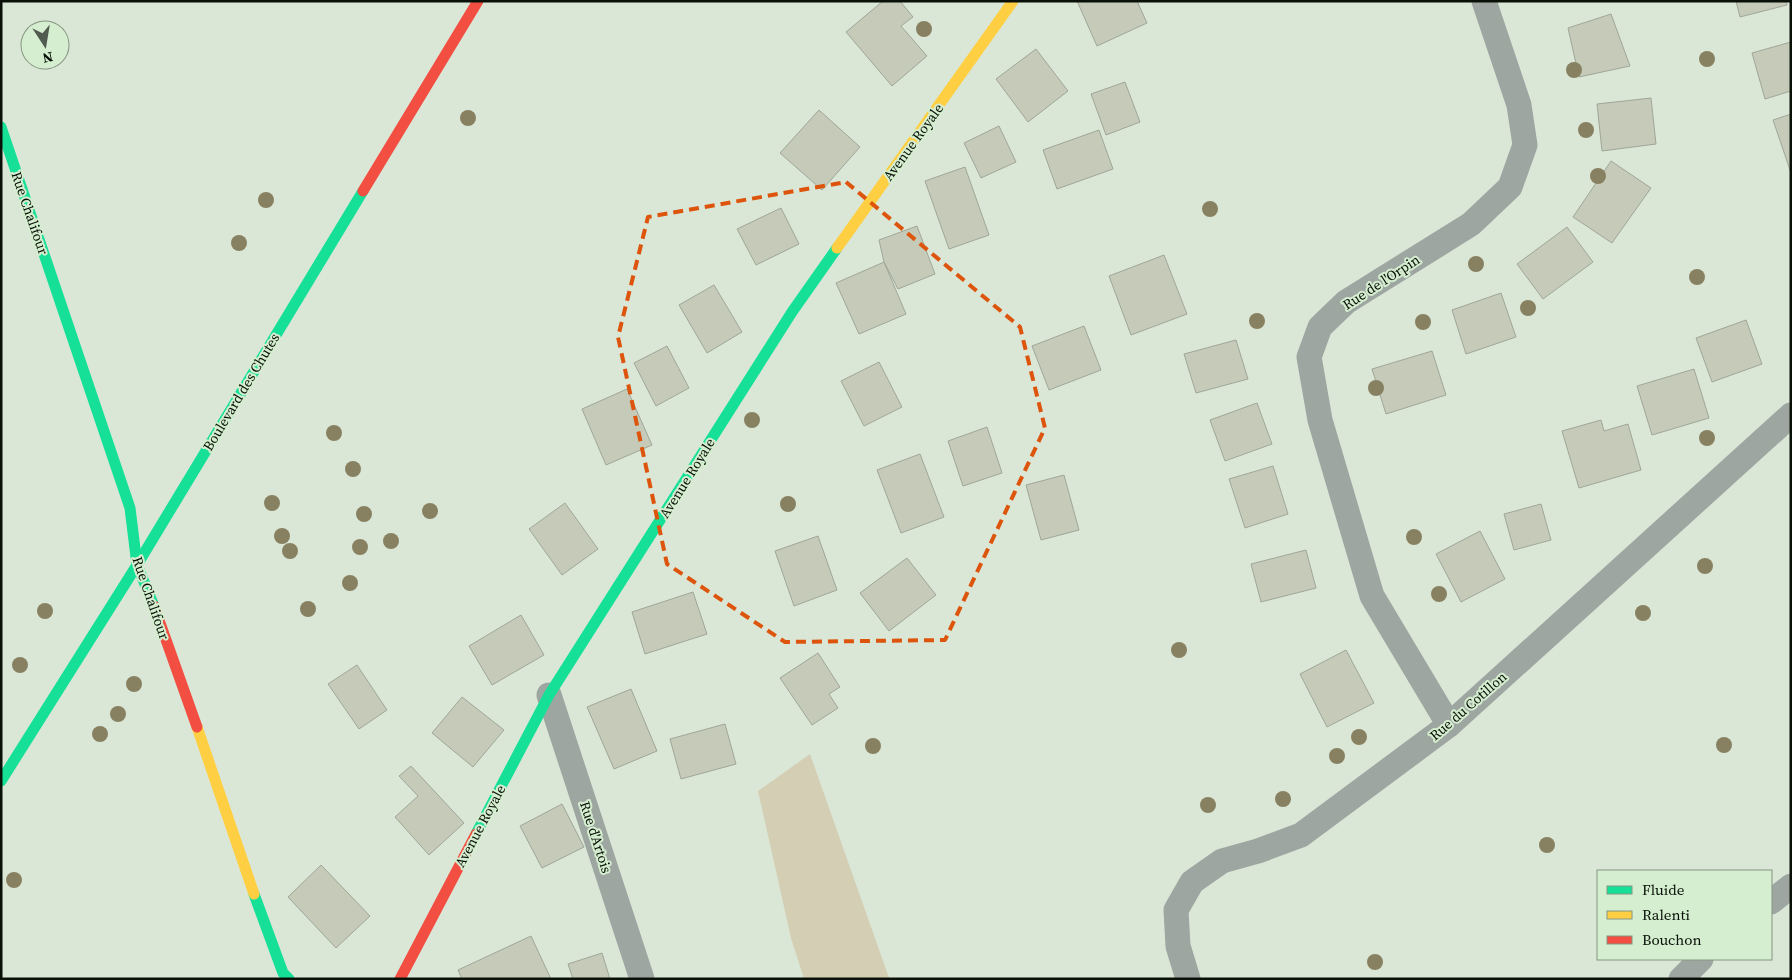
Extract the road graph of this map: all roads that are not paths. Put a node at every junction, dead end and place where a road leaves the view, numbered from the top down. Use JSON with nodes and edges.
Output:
{"nodes":[{"id":1,"x":478,"y":1,"type":"edge"},
{"id":2,"x":1013,"y":1,"type":"edge"},
{"id":3,"x":1484,"y":1,"type":"edge"},
{"id":4,"x":1,"y":127,"type":"edge"},
{"id":5,"x":1791,"y":415,"type":"edge"},
{"id":6,"x":137,"y":564,"type":"junction"},
{"id":7,"x":549,"y":695,"type":"junction"},
{"id":8,"x":1449,"y":725,"type":"junction"},
{"id":9,"x":1,"y":781,"type":"edge"},
{"id":10,"x":1791,"y":886,"type":"edge"},
{"id":11,"x":1772,"y":901,"type":"edge"},
{"id":12,"x":1700,"y":960,"type":"edge"},
{"id":13,"x":289,"y":979,"type":"edge"},
{"id":14,"x":400,"y":979,"type":"edge"},
{"id":15,"x":642,"y":979,"type":"edge"},
{"id":16,"x":1188,"y":979,"type":"edge"},
{"id":17,"x":1681,"y":979,"type":"edge"}],
"edges":[{"from":1,"to":6,"type":"street","name":"Boulevard des Chutes"},
{"from":2,"to":7,"type":"street","name":"Avenue Royale"},
{"from":3,"to":8,"type":"street","name":"Rue de l'Orpin"},
{"from":4,"to":6,"type":"street","name":"Rue Chalifour"},
{"from":5,"to":8,"type":"street","name":"Rue du Cotillon"},
{"from":6,"to":9,"type":"street","name":"Boulevard des Chutes"},
{"from":6,"to":13,"type":"street","name":"Rue Chalifour"},
{"from":7,"to":14,"type":"street","name":"Avenue Royale"},
{"from":7,"to":15,"type":"street","name":"Rue d'Artois"},
{"from":8,"to":16,"type":"street","name":"Rue du Cotillon"},
{"from":10,"to":11,"type":"street"},
{"from":12,"to":17,"type":"street"}]}
